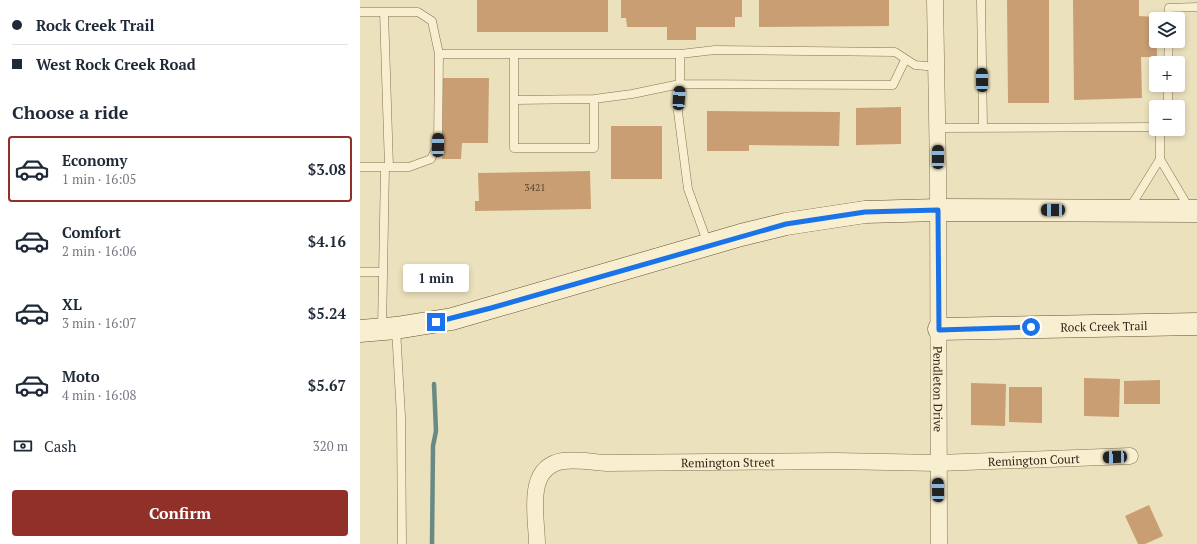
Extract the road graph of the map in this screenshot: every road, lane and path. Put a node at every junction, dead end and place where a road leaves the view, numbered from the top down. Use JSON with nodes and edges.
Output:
{"nodes":[{"id":1,"x":935,"y":0,"type":"edge"},
{"id":2,"x":981,"y":0,"type":"edge"},
{"id":3,"x":1197,"y":8,"type":"edge"},
{"id":4,"x":360,"y":12,"type":"edge"},
{"id":5,"x":384,"y":12,"type":"junction"},
{"id":6,"x":1169,"y":12,"type":"edge"},
{"id":7,"x":439,"y":54,"type":"junction"},
{"id":8,"x":680,"y":54,"type":"junction"},
{"id":9,"x":514,"y":55,"type":"junction"},
{"id":10,"x":905,"y":60,"type":"junction"},
{"id":11,"x":937,"y":67,"type":"junction"},
{"id":12,"x":680,"y":84,"type":"junction"},
{"id":13,"x":594,"y":99,"type":"junction"},
{"id":14,"x":514,"y":100,"type":"junction"},
{"id":15,"x":1149,"y":127,"type":"edge"},
{"id":16,"x":938,"y":128,"type":"junction"},
{"id":17,"x":983,"y":128,"type":"junction"},
{"id":18,"x":1160,"y":136,"type":"edge"},
{"id":19,"x":1160,"y":159,"type":"junction"},
{"id":20,"x":360,"y":167,"type":"edge"},
{"id":21,"x":387,"y":167,"type":"junction"},
{"id":22,"x":938,"y":210,"type":"junction"},
{"id":23,"x":1128,"y":210,"type":"junction"},
{"id":24,"x":1194,"y":211,"type":"edge"},
{"id":25,"x":708,"y":245,"type":"junction"},
{"id":26,"x":360,"y":272,"type":"edge"},
{"id":27,"x":383,"y":272,"type":"junction"},
{"id":28,"x":1197,"y":324,"type":"edge"},
{"id":29,"x":389,"y":329,"type":"junction"},
{"id":30,"x":939,"y":330,"type":"junction"},
{"id":31,"x":360,"y":331,"type":"edge"},
{"id":32,"x":1130,"y":456,"type":"dead end"},
{"id":33,"x":938,"y":463,"type":"junction"},
{"id":34,"x":402,"y":544,"type":"edge"},
{"id":35,"x":537,"y":544,"type":"edge"},
{"id":36,"x":939,"y":544,"type":"edge"}],
"edges":[{"from":1,"to":11,"type":"street","name":"Pendleton Drive"},
{"from":2,"to":17,"type":"lane"},
{"from":3,"to":6,"type":"lane"},
{"from":4,"to":5,"type":"lane"},
{"from":5,"to":7,"type":"lane"},
{"from":5,"to":21,"type":"lane"},
{"from":7,"to":9,"type":"lane"},
{"from":7,"to":21,"type":"lane"},
{"from":8,"to":9,"type":"lane"},
{"from":8,"to":10,"type":"lane"},
{"from":8,"to":12,"type":"lane"},
{"from":9,"to":14,"type":"lane"},
{"from":10,"to":11,"type":"lane"},
{"from":10,"to":12,"type":"lane"},
{"from":11,"to":16,"type":"street","name":"Pendleton Drive"},
{"from":12,"to":13,"type":"lane"},
{"from":12,"to":25,"type":"lane"},
{"from":13,"to":14,"type":"lane"},
{"from":13,"to":14,"type":"lane"},
{"from":15,"to":17,"type":"lane"},
{"from":16,"to":17,"type":"lane"},
{"from":16,"to":22,"type":"street","name":"Pendleton Drive"},
{"from":18,"to":19,"type":"lane"},
{"from":19,"to":23,"type":"lane"},
{"from":19,"to":24,"type":"lane"},
{"from":20,"to":21,"type":"lane"},
{"from":21,"to":27,"type":"lane"},
{"from":22,"to":23,"type":"main road"},
{"from":22,"to":25,"type":"main road"},
{"from":22,"to":30,"type":"street","name":"Pendleton Drive"},
{"from":23,"to":24,"type":"main road"},
{"from":25,"to":29,"type":"main road"},
{"from":26,"to":27,"type":"lane"},
{"from":27,"to":29,"type":"lane"},
{"from":28,"to":30,"type":"main road","name":"Rock Creek Trail"},
{"from":29,"to":31,"type":"main road"},
{"from":29,"to":34,"type":"lane"},
{"from":30,"to":33,"type":"street","name":"Pendleton Drive"},
{"from":32,"to":33,"type":"street","name":"Remington Court"},
{"from":33,"to":35,"type":"street","name":"Remington Street"},
{"from":33,"to":36,"type":"street","name":"Pendleton Drive"}]}
